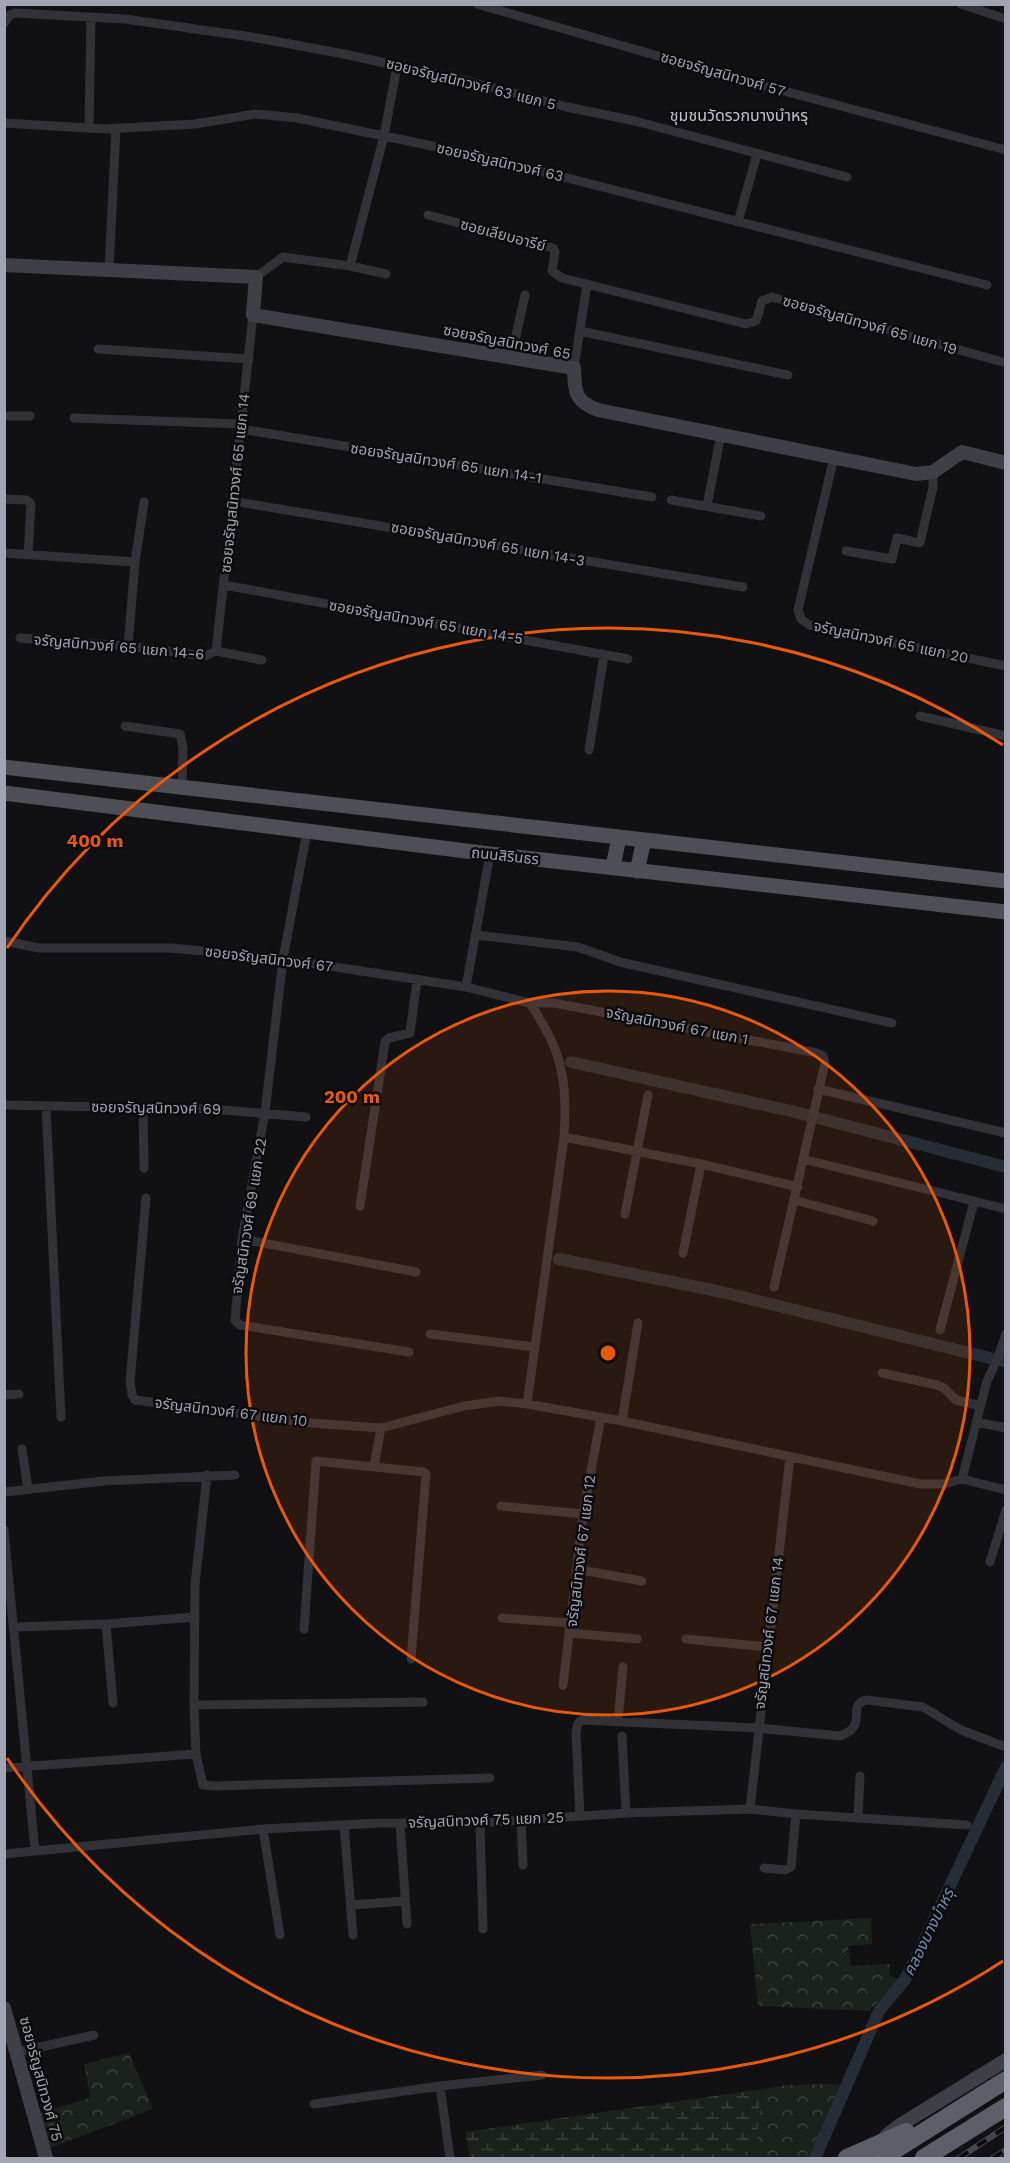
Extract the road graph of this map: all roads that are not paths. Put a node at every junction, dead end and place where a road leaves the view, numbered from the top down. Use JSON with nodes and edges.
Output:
{"nodes":[{"id":1,"x":477,"y":4,"type":"edge"},
{"id":2,"x":961,"y":4,"type":"edge"},
{"id":3,"x":91,"y":17,"type":"junction"},
{"id":4,"x":1005,"y":19,"type":"edge"},
{"id":5,"x":4,"y":23,"type":"edge"},
{"id":6,"x":397,"y":66,"type":"junction"},
{"id":7,"x":4,"y":123,"type":"edge"},
{"id":8,"x":89,"y":127,"type":"junction"},
{"id":9,"x":116,"y":128,"type":"junction"},
{"id":10,"x":384,"y":136,"type":"junction"},
{"id":11,"x":1005,"y":150,"type":"edge"},
{"id":12,"x":757,"y":154,"type":"junction"},
{"id":13,"x":847,"y":177,"type":"dead end"},
{"id":14,"x":428,"y":215,"type":"dead end"},
{"id":15,"x":738,"y":222,"type":"junction"},
{"id":16,"x":4,"y":265,"type":"edge"},
{"id":17,"x":350,"y":266,"type":"junction"},
{"id":18,"x":109,"y":270,"type":"junction"},
{"id":19,"x":386,"y":274,"type":"dead end"},
{"id":20,"x":256,"y":277,"type":"junction"},
{"id":21,"x":587,"y":284,"type":"junction"},
{"id":22,"x":987,"y":285,"type":"dead end"},
{"id":23,"x":525,"y":295,"type":"dead end"},
{"id":24,"x":253,"y":315,"type":"junction"},
{"id":25,"x":580,"y":331,"type":"junction"},
{"id":26,"x":98,"y":349,"type":"dead end"},
{"id":27,"x":512,"y":358,"type":"junction"},
{"id":28,"x":249,"y":359,"type":"junction"},
{"id":29,"x":1005,"y":363,"type":"edge"},
{"id":30,"x":574,"y":368,"type":"junction"},
{"id":31,"x":788,"y":375,"type":"dead end"},
{"id":32,"x":4,"y":416,"type":"edge"},
{"id":33,"x":30,"y":416,"type":"dead end"},
{"id":34,"x":74,"y":418,"type":"dead end"},
{"id":35,"x":241,"y":427,"type":"junction"},
{"id":36,"x":721,"y":434,"type":"junction"},
{"id":37,"x":834,"y":457,"type":"junction"},
{"id":38,"x":1005,"y":463,"type":"edge"},
{"id":39,"x":933,"y":472,"type":"junction"},
{"id":40,"x":652,"y":497,"type":"dead end"},
{"id":41,"x":4,"y":499,"type":"edge"},
{"id":42,"x":671,"y":500,"type":"dead end"},
{"id":43,"x":232,"y":501,"type":"junction"},
{"id":44,"x":144,"y":502,"type":"dead end"},
{"id":45,"x":707,"y":506,"type":"junction"},
{"id":46,"x":761,"y":516,"type":"dead end"},
{"id":47,"x":846,"y":551,"type":"dead end"},
{"id":48,"x":4,"y":553,"type":"edge"},
{"id":49,"x":28,"y":555,"type":"junction"},
{"id":50,"x":135,"y":562,"type":"junction"},
{"id":51,"x":224,"y":585,"type":"junction"},
{"id":52,"x":743,"y":587,"type":"dead end"},
{"id":53,"x":20,"y":638,"type":"dead end"},
{"id":54,"x":128,"y":646,"type":"junction"},
{"id":55,"x":216,"y":651,"type":"junction"},
{"id":56,"x":604,"y":655,"type":"junction"},
{"id":57,"x":628,"y":659,"type":"dead end"},
{"id":58,"x":262,"y":660,"type":"dead end"},
{"id":59,"x":1005,"y":666,"type":"edge"},
{"id":60,"x":920,"y":716,"type":"dead end"},
{"id":61,"x":125,"y":726,"type":"dead end"},
{"id":62,"x":1005,"y":736,"type":"edge"},
{"id":63,"x":589,"y":750,"type":"dead end"},
{"id":64,"x":4,"y":767,"type":"edge"},
{"id":65,"x":182,"y":787,"type":"junction"},
{"id":66,"x":4,"y":793,"type":"edge"},
{"id":67,"x":307,"y":831,"type":"junction"},
{"id":68,"x":619,"y":837,"type":"junction"},
{"id":69,"x":644,"y":840,"type":"junction"},
{"id":70,"x":490,"y":854,"type":"junction"},
{"id":71,"x":613,"y":867,"type":"junction"},
{"id":72,"x":637,"y":871,"type":"junction"},
{"id":73,"x":1005,"y":881,"type":"edge"},
{"id":74,"x":1005,"y":912,"type":"edge"},
{"id":75,"x":476,"y":935,"type":"junction"},
{"id":76,"x":4,"y":941,"type":"edge"},
{"id":77,"x":283,"y":959,"type":"junction"},
{"id":78,"x":417,"y":980,"type":"junction"},
{"id":79,"x":466,"y":987,"type":"junction"},
{"id":80,"x":530,"y":1003,"type":"junction"},
{"id":81,"x":892,"y":1023,"type":"dead end"},
{"id":82,"x":818,"y":1089,"type":"junction"},
{"id":83,"x":648,"y":1095,"type":"dead end"},
{"id":84,"x":4,"y":1105,"type":"edge"},
{"id":85,"x":46,"y":1106,"type":"junction"},
{"id":86,"x":143,"y":1107,"type":"junction"},
{"id":87,"x":265,"y":1112,"type":"junction"},
{"id":88,"x":306,"y":1117,"type":"dead end"},
{"id":89,"x":1005,"y":1132,"type":"edge"},
{"id":90,"x":564,"y":1137,"type":"junction"},
{"id":91,"x":637,"y":1151,"type":"junction"},
{"id":92,"x":803,"y":1159,"type":"junction"},
{"id":93,"x":700,"y":1164,"type":"junction"},
{"id":94,"x":144,"y":1168,"type":"dead end"},
{"id":95,"x":798,"y":1187,"type":"junction"},
{"id":96,"x":146,"y":1198,"type":"dead end"},
{"id":97,"x":794,"y":1200,"type":"junction"},
{"id":98,"x":974,"y":1202,"type":"junction"},
{"id":99,"x":360,"y":1206,"type":"dead end"},
{"id":100,"x":1005,"y":1209,"type":"edge"},
{"id":101,"x":625,"y":1214,"type":"dead end"},
{"id":102,"x":873,"y":1221,"type":"dead end"},
{"id":103,"x":242,"y":1239,"type":"junction"},
{"id":104,"x":683,"y":1253,"type":"dead end"},
{"id":105,"x":416,"y":1272,"type":"dead end"},
{"id":106,"x":774,"y":1287,"type":"dead end"},
{"id":107,"x":638,"y":1323,"type":"dead end"},
{"id":108,"x":940,"y":1330,"type":"dead end"},
{"id":109,"x":430,"y":1334,"type":"dead end"},
{"id":110,"x":1005,"y":1334,"type":"edge"},
{"id":111,"x":534,"y":1347,"type":"junction"},
{"id":112,"x":409,"y":1352,"type":"dead end"},
{"id":113,"x":882,"y":1373,"type":"dead end"},
{"id":114,"x":19,"y":1394,"type":"dead end"},
{"id":115,"x":4,"y":1395,"type":"edge"},
{"id":116,"x":527,"y":1404,"type":"junction"},
{"id":117,"x":981,"y":1406,"type":"junction"},
{"id":118,"x":61,"y":1416,"type":"dead end"},
{"id":119,"x":601,"y":1417,"type":"junction"},
{"id":120,"x":622,"y":1421,"type":"junction"},
{"id":121,"x":976,"y":1422,"type":"junction"},
{"id":122,"x":381,"y":1428,"type":"junction"},
{"id":123,"x":1005,"y":1428,"type":"edge"},
{"id":124,"x":22,"y":1449,"type":"dead end"},
{"id":125,"x":790,"y":1457,"type":"junction"},
{"id":126,"x":374,"y":1466,"type":"junction"},
{"id":127,"x":207,"y":1475,"type":"junction"},
{"id":128,"x":235,"y":1475,"type":"dead end"},
{"id":129,"x":962,"y":1479,"type":"junction"},
{"id":130,"x":28,"y":1490,"type":"junction"},
{"id":131,"x":1005,"y":1490,"type":"edge"},
{"id":132,"x":4,"y":1492,"type":"edge"},
{"id":133,"x":501,"y":1506,"type":"dead end"},
{"id":134,"x":1005,"y":1510,"type":"edge"},
{"id":135,"x":583,"y":1514,"type":"junction"},
{"id":136,"x":4,"y":1530,"type":"edge"},
{"id":137,"x":990,"y":1562,"type":"dead end"},
{"id":138,"x":576,"y":1569,"type":"junction"},
{"id":139,"x":642,"y":1581,"type":"dead end"},
{"id":140,"x":195,"y":1617,"type":"junction"},
{"id":141,"x":502,"y":1618,"type":"dead end"},
{"id":142,"x":106,"y":1624,"type":"junction"},
{"id":143,"x":14,"y":1627,"type":"junction"},
{"id":144,"x":571,"y":1628,"type":"junction"},
{"id":145,"x":304,"y":1629,"type":"dead end"},
{"id":146,"x":637,"y":1639,"type":"dead end"},
{"id":147,"x":686,"y":1639,"type":"dead end"},
{"id":148,"x":768,"y":1647,"type":"junction"},
{"id":149,"x":411,"y":1659,"type":"dead end"},
{"id":150,"x":623,"y":1667,"type":"dead end"},
{"id":151,"x":563,"y":1686,"type":"dead end"},
{"id":152,"x":423,"y":1702,"type":"dead end"},
{"id":153,"x":113,"y":1703,"type":"dead end"},
{"id":154,"x":194,"y":1705,"type":"junction"},
{"id":155,"x":618,"y":1721,"type":"junction"},
{"id":156,"x":758,"y":1728,"type":"junction"},
{"id":157,"x":622,"y":1736,"type":"dead end"},
{"id":158,"x":1003,"y":1746,"type":"dead end"},
{"id":159,"x":196,"y":1754,"type":"junction"},
{"id":160,"x":28,"y":1767,"type":"junction"},
{"id":161,"x":4,"y":1768,"type":"edge"},
{"id":162,"x":860,"y":1776,"type":"dead end"},
{"id":163,"x":490,"y":1778,"type":"dead end"},
{"id":164,"x":750,"y":1809,"type":"junction"},
{"id":165,"x":626,"y":1813,"type":"junction"},
{"id":166,"x":796,"y":1814,"type":"junction"},
{"id":167,"x":580,"y":1816,"type":"junction"},
{"id":168,"x":858,"y":1818,"type":"junction"},
{"id":169,"x":521,"y":1820,"type":"junction"},
{"id":170,"x":480,"y":1822,"type":"junction"},
{"id":171,"x":400,"y":1823,"type":"junction"},
{"id":172,"x":344,"y":1825,"type":"junction"},
{"id":173,"x":968,"y":1825,"type":"dead end"},
{"id":174,"x":263,"y":1829,"type":"junction"},
{"id":175,"x":35,"y":1851,"type":"junction"},
{"id":176,"x":4,"y":1854,"type":"edge"},
{"id":177,"x":523,"y":1865,"type":"dead end"},
{"id":178,"x":764,"y":1868,"type":"dead end"},
{"id":179,"x":405,"y":1901,"type":"junction"},
{"id":180,"x":351,"y":1905,"type":"junction"},
{"id":181,"x":407,"y":1924,"type":"dead end"},
{"id":182,"x":483,"y":1929,"type":"dead end"},
{"id":183,"x":280,"y":1935,"type":"dead end"},
{"id":184,"x":353,"y":1935,"type":"dead end"},
{"id":185,"x":4,"y":2008,"type":"edge"},
{"id":186,"x":94,"y":2035,"type":"dead end"},
{"id":187,"x":18,"y":2052,"type":"junction"},
{"id":188,"x":1005,"y":2060,"type":"edge"},
{"id":189,"x":1005,"y":2073,"type":"edge"},
{"id":190,"x":542,"y":2075,"type":"dead end"},
{"id":191,"x":1005,"y":2080,"type":"edge"},
{"id":192,"x":440,"y":2086,"type":"junction"},
{"id":193,"x":314,"y":2104,"type":"dead end"},
{"id":194,"x":1005,"y":2107,"type":"edge"},
{"id":195,"x":923,"y":2125,"type":"junction"},
{"id":196,"x":46,"y":2158,"type":"edge"},
{"id":197,"x":450,"y":2158,"type":"edge"},
{"id":198,"x":847,"y":2158,"type":"edge"},
{"id":199,"x":858,"y":2158,"type":"edge"},
{"id":200,"x":883,"y":2158,"type":"edge"},
{"id":201,"x":924,"y":2158,"type":"edge"}],
"edges":[{"from":1,"to":11,"type":"street","name":"ซอยจรัญสนิทวงศ์ 57"},
{"from":2,"to":4,"type":"street"},
{"from":3,"to":5,"type":"street","name":"ซอยจรัญสนิทวงศ์ 63 แยก 5"},
{"from":3,"to":6,"type":"street","name":"ซอยจรัญสนิทวงศ์ 63 แยก 5"},
{"from":3,"to":8,"type":"street"},
{"from":6,"to":10,"type":"street"},
{"from":6,"to":12,"type":"street","name":"ซอยจรัญสนิทวงศ์ 63 แยก 5"},
{"from":7,"to":8,"type":"street","name":"ซอยจรัญสนิทวงศ์ 63"},
{"from":8,"to":9,"type":"street","name":"ซอยจรัญสนิทวงศ์ 63"},
{"from":9,"to":10,"type":"street","name":"ซอยจรัญสนิทวงศ์ 63"},
{"from":9,"to":18,"type":"street"},
{"from":10,"to":15,"type":"street","name":"ซอยจรัญสนิทวงศ์ 63"},
{"from":10,"to":17,"type":"street"},
{"from":12,"to":13,"type":"street","name":"ซอยจรัญสนิทวงศ์ 63 แยก 5"},
{"from":12,"to":15,"type":"street"},
{"from":14,"to":21,"type":"street","name":"ซอยเลียบอารีย์"},
{"from":15,"to":22,"type":"street","name":"ซอยจรัญสนิทวงศ์ 63"},
{"from":16,"to":18,"type":"street"},
{"from":17,"to":19,"type":"street"},
{"from":17,"to":20,"type":"street"},
{"from":18,"to":20,"type":"street"},
{"from":20,"to":24,"type":"street"},
{"from":21,"to":25,"type":"street"},
{"from":21,"to":29,"type":"street","name":"ซอยจรัญสนิทวงศ์ 65 แยก 19"},
{"from":23,"to":27,"type":"street"},
{"from":24,"to":27,"type":"street","name":"ซอยจรัญสนิทวงศ์ 65"},
{"from":24,"to":28,"type":"street","name":"ซอยจรัญสนิทวงศ์ 65 แยก 14"},
{"from":25,"to":30,"type":"street"},
{"from":25,"to":31,"type":"street"},
{"from":26,"to":28,"type":"street"},
{"from":27,"to":30,"type":"street","name":"ซอยจรัญสนิทวงศ์ 65"},
{"from":28,"to":35,"type":"street","name":"ซอยจรัญสนิทวงศ์ 65 แยก 14"},
{"from":30,"to":36,"type":"street","name":"ซอยจรัญสนิทวงศ์ 65"},
{"from":32,"to":33,"type":"street"},
{"from":34,"to":35,"type":"street","name":"ซอยจรัญสนิทวงศ์ 65 แยก 14-1"},
{"from":35,"to":40,"type":"street","name":"ซอยจรัญสนิทวงศ์ 65 แยก 14-1"},
{"from":35,"to":43,"type":"street","name":"ซอยจรัญสนิทวงศ์ 65 แยก 14"},
{"from":36,"to":37,"type":"street","name":"ซอยจรัญสนิทวงศ์ 65"},
{"from":36,"to":45,"type":"street"},
{"from":37,"to":39,"type":"street","name":"ซอยจรัญสนิทวงศ์ 65"},
{"from":37,"to":59,"type":"street","name":"จรัญสนิทวงศ์ 65 แยก 20"},
{"from":38,"to":39,"type":"street"},
{"from":39,"to":47,"type":"street"},
{"from":41,"to":49,"type":"street"},
{"from":42,"to":45,"type":"street"},
{"from":43,"to":51,"type":"street","name":"ซอยจรัญสนิทวงศ์ 65 แยก 14"},
{"from":43,"to":52,"type":"street","name":"ซอยจรัญสนิทวงศ์ 65 แยก 14-3"},
{"from":44,"to":50,"type":"street"},
{"from":45,"to":46,"type":"street"},
{"from":48,"to":49,"type":"street"},
{"from":49,"to":50,"type":"street"},
{"from":50,"to":54,"type":"street"},
{"from":51,"to":55,"type":"street","name":"ซอยจรัญสนิทวงศ์ 65 แยก 14"},
{"from":51,"to":56,"type":"street","name":"ซอยจรัญสนิทวงศ์ 65 แยก 14-5"},
{"from":53,"to":54,"type":"street","name":"จรัญสนิทวงศ์ 65 แยก 14-6"},
{"from":54,"to":55,"type":"street","name":"จรัญสนิทวงศ์ 65 แยก 14-6"},
{"from":55,"to":58,"type":"street","name":"จรัญสนิทวงศ์ 65 แยก 14-6"},
{"from":56,"to":57,"type":"street","name":"ซอยจรัญสนิทวงศ์ 65 แยก 14-5"},
{"from":56,"to":63,"type":"street"},
{"from":60,"to":62,"type":"street"},
{"from":61,"to":65,"type":"street"},
{"from":64,"to":65,"type":"main road","name":"ถนนสิรินธร"},
{"from":65,"to":68,"type":"main road","name":"ถนนสิรินธร"},
{"from":66,"to":67,"type":"main road","name":"ถนนสิรินธร"},
{"from":67,"to":70,"type":"main road","name":"ถนนสิรินธร"},
{"from":67,"to":77,"type":"street","name":"จรัญสนิทวงศ์ 69 แยก 22"},
{"from":68,"to":69,"type":"main road","name":"ถนนสิรินธร"},
{"from":68,"to":71,"type":"main road"},
{"from":69,"to":72,"type":"main road"},
{"from":69,"to":73,"type":"main road","name":"ถนนสิรินธร"},
{"from":70,"to":71,"type":"main road","name":"ถนนสิรินธร"},
{"from":70,"to":75,"type":"street"},
{"from":71,"to":72,"type":"main road","name":"ถนนสิรินธร"},
{"from":72,"to":74,"type":"main road","name":"ถนนสิรินธร"},
{"from":75,"to":79,"type":"street"},
{"from":75,"to":81,"type":"street"},
{"from":76,"to":77,"type":"street","name":"ซอยจรัญสนิทวงศ์ 67"},
{"from":77,"to":78,"type":"street","name":"ซอยจรัญสนิทวงศ์ 67"},
{"from":77,"to":87,"type":"street","name":"จรัญสนิทวงศ์ 69 แยก 22"},
{"from":78,"to":79,"type":"street","name":"ซอยจรัญสนิทวงศ์ 67"},
{"from":78,"to":99,"type":"street"},
{"from":79,"to":80,"type":"street","name":"ซอยจรัญสนิทวงศ์ 67"},
{"from":80,"to":82,"type":"street","name":"จรัญสนิทวงศ์ 67 แยก 1"},
{"from":80,"to":90,"type":"street"},
{"from":82,"to":89,"type":"street"},
{"from":82,"to":92,"type":"street"},
{"from":83,"to":91,"type":"street"},
{"from":84,"to":85,"type":"street","name":"ซอยจรัญสนิทวงศ์ 69"},
{"from":85,"to":86,"type":"street","name":"ซอยจรัญสนิทวงศ์ 69"},
{"from":85,"to":118,"type":"street"},
{"from":86,"to":87,"type":"street","name":"ซอยจรัญสนิทวงศ์ 69"},
{"from":86,"to":94,"type":"street"},
{"from":87,"to":88,"type":"street","name":"ซอยจรัญสนิทวงศ์ 69"},
{"from":87,"to":103,"type":"street","name":"จรัญสนิทวงศ์ 69 แยก 22"},
{"from":90,"to":91,"type":"street"},
{"from":90,"to":111,"type":"street"},
{"from":91,"to":93,"type":"street"},
{"from":91,"to":101,"type":"street"},
{"from":92,"to":95,"type":"street"},
{"from":92,"to":98,"type":"street"},
{"from":93,"to":95,"type":"street"},
{"from":93,"to":104,"type":"street"},
{"from":95,"to":97,"type":"street"},
{"from":96,"to":122,"type":"street","name":"จรัญสนิทวงศ์ 67 แยก 10"},
{"from":97,"to":102,"type":"street"},
{"from":97,"to":106,"type":"street"},
{"from":98,"to":100,"type":"street"},
{"from":98,"to":108,"type":"street"},
{"from":103,"to":105,"type":"street"},
{"from":103,"to":112,"type":"street","name":"จรัญสนิทวงศ์ 69 แยก 22"},
{"from":107,"to":120,"type":"street"},
{"from":109,"to":111,"type":"street"},
{"from":110,"to":117,"type":"street"},
{"from":111,"to":116,"type":"street"},
{"from":113,"to":117,"type":"street"},
{"from":114,"to":115,"type":"street"},
{"from":116,"to":119,"type":"street","name":"จรัญสนิทวงศ์ 67 แยก 10"},
{"from":116,"to":122,"type":"street","name":"จรัญสนิทวงศ์ 67 แยก 10"},
{"from":117,"to":121,"type":"street"},
{"from":119,"to":120,"type":"street","name":"จรัญสนิทวงศ์ 67 แยก 10"},
{"from":119,"to":135,"type":"street","name":"จรัญสนิทวงศ์ 67 แยก 12"},
{"from":120,"to":125,"type":"street","name":"จรัญสนิทวงศ์ 67 แยก 10"},
{"from":121,"to":123,"type":"street"},
{"from":121,"to":129,"type":"street"},
{"from":122,"to":126,"type":"street"},
{"from":124,"to":130,"type":"street"},
{"from":125,"to":129,"type":"street","name":"จรัญสนิทวงศ์ 67 แยก 10"},
{"from":125,"to":148,"type":"street","name":"จรัญสนิทวงศ์ 67 แยก 14"},
{"from":126,"to":145,"type":"street"},
{"from":126,"to":149,"type":"street"},
{"from":127,"to":128,"type":"street"},
{"from":127,"to":130,"type":"street"},
{"from":127,"to":140,"type":"street"},
{"from":129,"to":131,"type":"street"},
{"from":130,"to":132,"type":"street"},
{"from":133,"to":135,"type":"street"},
{"from":134,"to":137,"type":"street"},
{"from":135,"to":138,"type":"street","name":"จรัญสนิทวงศ์ 67 แยก 12"},
{"from":136,"to":143,"type":"street"},
{"from":138,"to":139,"type":"street"},
{"from":138,"to":144,"type":"street","name":"จรัญสนิทวงศ์ 67 แยก 12"},
{"from":140,"to":142,"type":"street"},
{"from":140,"to":154,"type":"street"},
{"from":141,"to":144,"type":"street"},
{"from":142,"to":143,"type":"street"},
{"from":142,"to":153,"type":"street"},
{"from":143,"to":160,"type":"street"},
{"from":144,"to":146,"type":"street"},
{"from":144,"to":151,"type":"street","name":"จรัญสนิทวงศ์ 67 แยก 12"},
{"from":147,"to":148,"type":"street"},
{"from":148,"to":156,"type":"street","name":"จรัญสนิทวงศ์ 67 แยก 14"},
{"from":150,"to":155,"type":"street"},
{"from":152,"to":154,"type":"street"},
{"from":154,"to":159,"type":"street"},
{"from":155,"to":156,"type":"street"},
{"from":155,"to":167,"type":"street"},
{"from":156,"to":158,"type":"street"},
{"from":156,"to":164,"type":"street","name":"จรัญสนิทวงศ์ 67 แยก 14"},
{"from":157,"to":165,"type":"street"},
{"from":159,"to":160,"type":"street"},
{"from":159,"to":163,"type":"street"},
{"from":160,"to":161,"type":"street"},
{"from":160,"to":175,"type":"street"},
{"from":162,"to":168,"type":"street"},
{"from":164,"to":165,"type":"street","name":"จรัญสนิทวงศ์ 75 แยก 25"},
{"from":164,"to":166,"type":"street","name":"จรัญสนิทวงศ์ 75 แยก 25"},
{"from":165,"to":167,"type":"street","name":"จรัญสนิทวงศ์ 75 แยก 25"},
{"from":166,"to":168,"type":"street","name":"จรัญสนิทวงศ์ 75 แยก 25"},
{"from":166,"to":178,"type":"street"},
{"from":167,"to":169,"type":"street","name":"จรัญสนิทวงศ์ 75 แยก 25"},
{"from":168,"to":173,"type":"street","name":"จรัญสนิทวงศ์ 75 แยก 25"},
{"from":169,"to":170,"type":"street","name":"จรัญสนิทวงศ์ 75 แยก 25"},
{"from":169,"to":177,"type":"street"},
{"from":170,"to":171,"type":"street","name":"จรัญสนิทวงศ์ 75 แยก 25"},
{"from":170,"to":182,"type":"street"},
{"from":171,"to":172,"type":"street","name":"จรัญสนิทวงศ์ 75 แยก 25"},
{"from":171,"to":179,"type":"street"},
{"from":172,"to":174,"type":"street","name":"จรัญสนิทวงศ์ 75 แยก 25"},
{"from":172,"to":180,"type":"street"},
{"from":174,"to":175,"type":"street","name":"จรัญสนิทวงศ์ 75 แยก 25"},
{"from":174,"to":183,"type":"street"},
{"from":175,"to":176,"type":"street","name":"จรัญสนิทวงศ์ 75 แยก 25"},
{"from":179,"to":180,"type":"street"},
{"from":179,"to":181,"type":"street"},
{"from":180,"to":184,"type":"street"},
{"from":185,"to":187,"type":"street","name":"ซอยจรัญสนิทวงศ์ 75"},
{"from":186,"to":187,"type":"street"},
{"from":187,"to":196,"type":"street","name":"ซอยจรัญสนิทวงศ์ 75"},
{"from":188,"to":199,"type":"street"},
{"from":189,"to":195,"type":"street"},
{"from":190,"to":192,"type":"street"},
{"from":191,"to":200,"type":"highway"},
{"from":192,"to":193,"type":"street"},
{"from":192,"to":197,"type":"street"},
{"from":194,"to":201,"type":"highway"},
{"from":195,"to":198,"type":"highway"},
{"from":195,"to":200,"type":"street"}]}
